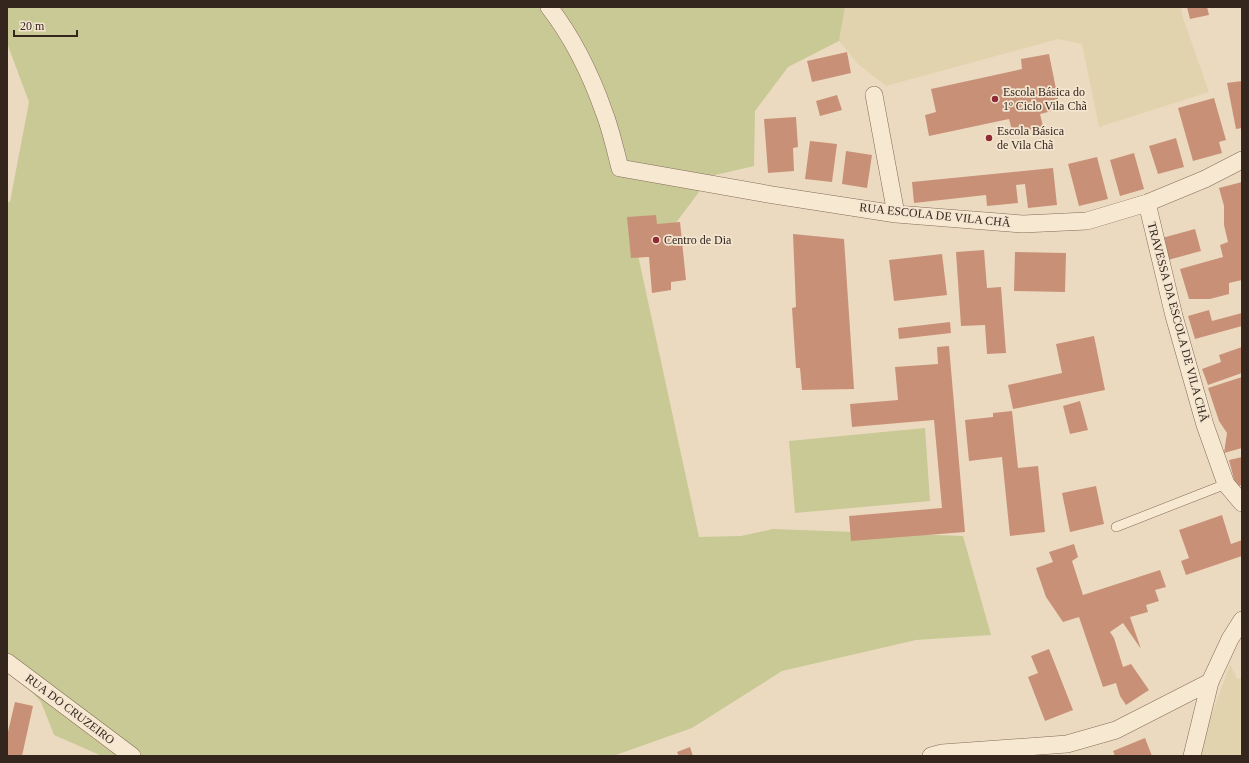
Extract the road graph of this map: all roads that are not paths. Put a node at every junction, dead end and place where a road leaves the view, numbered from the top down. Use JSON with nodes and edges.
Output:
{"nodes":[{"id":1,"x":549,"y":7,"type":"edge"},
{"id":2,"x":874,"y":95,"type":"dead end"},
{"id":3,"x":1242,"y":160,"type":"edge"},
{"id":4,"x":1147,"y":203,"type":"junction"},
{"id":5,"x":896,"y":214,"type":"junction"},
{"id":6,"x":1226,"y":484,"type":"junction"},
{"id":7,"x":1242,"y":503,"type":"edge"},
{"id":8,"x":1116,"y":527,"type":"dead end"},
{"id":9,"x":1242,"y":620,"type":"edge"},
{"id":10,"x":7,"y":662,"type":"edge"},
{"id":11,"x":1210,"y":682,"type":"junction"},
{"id":12,"x":132,"y":756,"type":"edge"},
{"id":13,"x":931,"y":756,"type":"edge"},
{"id":14,"x":1192,"y":756,"type":"edge"}],
"edges":[{"from":1,"to":5,"type":"street","name":"RUA ESCOLA DE VILA CHÃ"},
{"from":2,"to":5,"type":"street"},
{"from":3,"to":4,"type":"street","name":"RUA ESCOLA DE VILA CHÃ"},
{"from":4,"to":5,"type":"street","name":"RUA ESCOLA DE VILA CHÃ"},
{"from":4,"to":6,"type":"street","name":"TRAVESSA DA ESCOLA DE VILA CHÃ"},
{"from":6,"to":7,"type":"street","name":"TRAVESSA DA ESCOLA DE VILA CHÃ"},
{"from":6,"to":8,"type":"lane"},
{"from":9,"to":11,"type":"street"},
{"from":10,"to":12,"type":"street","name":"RUA DO CRUZEIRO"},
{"from":11,"to":13,"type":"street"},
{"from":11,"to":14,"type":"street"}]}
